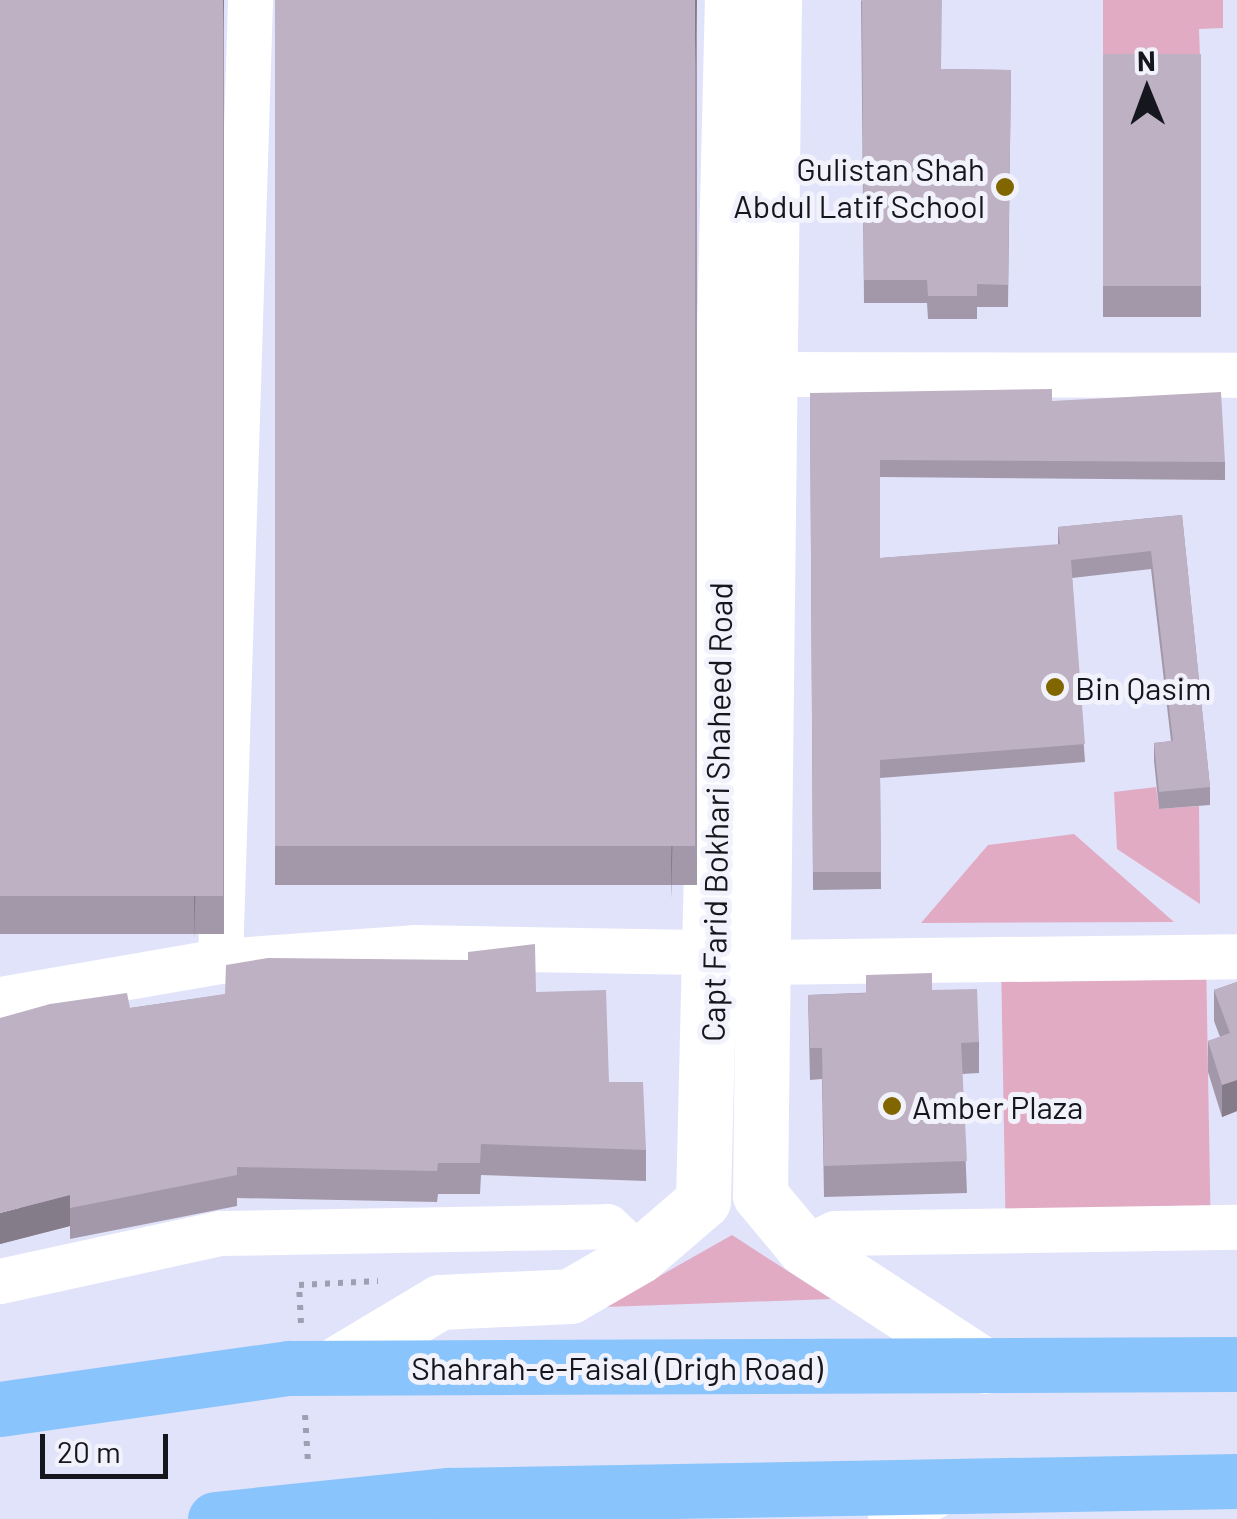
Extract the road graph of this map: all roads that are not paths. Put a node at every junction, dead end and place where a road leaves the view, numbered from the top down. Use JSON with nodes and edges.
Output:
{"nodes":[{"id":1,"x":250,"y":0,"type":"edge"},
{"id":2,"x":732,"y":0,"type":"edge"},
{"id":3,"x":774,"y":0,"type":"edge"},
{"id":4,"x":770,"y":374,"type":"junction"},
{"id":5,"x":1237,"y":375,"type":"edge"},
{"id":6,"x":1237,"y":956,"type":"edge"},
{"id":7,"x":737,"y":957,"type":"junction"},
{"id":8,"x":220,"y":961,"type":"junction"},
{"id":9,"x":0,"y":999,"type":"edge"},
{"id":10,"x":1237,"y":1228,"type":"edge"},
{"id":11,"x":804,"y":1248,"type":"junction"},
{"id":12,"x":639,"y":1256,"type":"junction"},
{"id":13,"x":0,"y":1281,"type":"edge"},
{"id":14,"x":1237,"y":1364,"type":"edge"},
{"id":15,"x":985,"y":1366,"type":"junction"},
{"id":16,"x":331,"y":1367,"type":"junction"},
{"id":17,"x":0,"y":1408,"type":"edge"},
{"id":18,"x":1237,"y":1481,"type":"edge"},
{"id":19,"x":951,"y":1486,"type":"junction"},
{"id":20,"x":573,"y":1506,"type":"edge"},
{"id":21,"x":215,"y":1519,"type":"edge"},
{"id":22,"x":890,"y":1519,"type":"edge"}],
"edges":[{"from":1,"to":8,"type":"street"},
{"from":2,"to":7,"type":"street","name":"Capt Farid Bokhari Shaheed Road"},
{"from":3,"to":4,"type":"street","name":"Capt Farid Bokhari Shaheed Road"},
{"from":4,"to":5,"type":"street"},
{"from":4,"to":7,"type":"street","name":"Capt Farid Bokhari Shaheed Road"},
{"from":6,"to":7,"type":"street"},
{"from":7,"to":8,"type":"street"},
{"from":7,"to":11,"type":"street","name":"Capt Farid Bokhari Shaheed Road"},
{"from":7,"to":12,"type":"street","name":"Capt Farid Bokhari Shaheed Road"},
{"from":8,"to":9,"type":"street"},
{"from":10,"to":11,"type":"street"},
{"from":11,"to":15,"type":"street","name":"Capt Farid Bokhari Shaheed Road"},
{"from":12,"to":13,"type":"street"},
{"from":12,"to":16,"type":"street","name":"Capt Farid Bokhari Shaheed Road"},
{"from":14,"to":15,"type":"highway","name":"Shahrah-e-Faisal (Drigh Road)"},
{"from":15,"to":16,"type":"highway","name":"Shahrah-e-Faisal (Drigh Road)"},
{"from":16,"to":17,"type":"highway","name":"Shahrah-e-Faisal (Drigh Road)"},
{"from":18,"to":19,"type":"highway"},
{"from":19,"to":20,"type":"highway"},
{"from":19,"to":22,"type":"street"},
{"from":20,"to":21,"type":"highway"}]}
